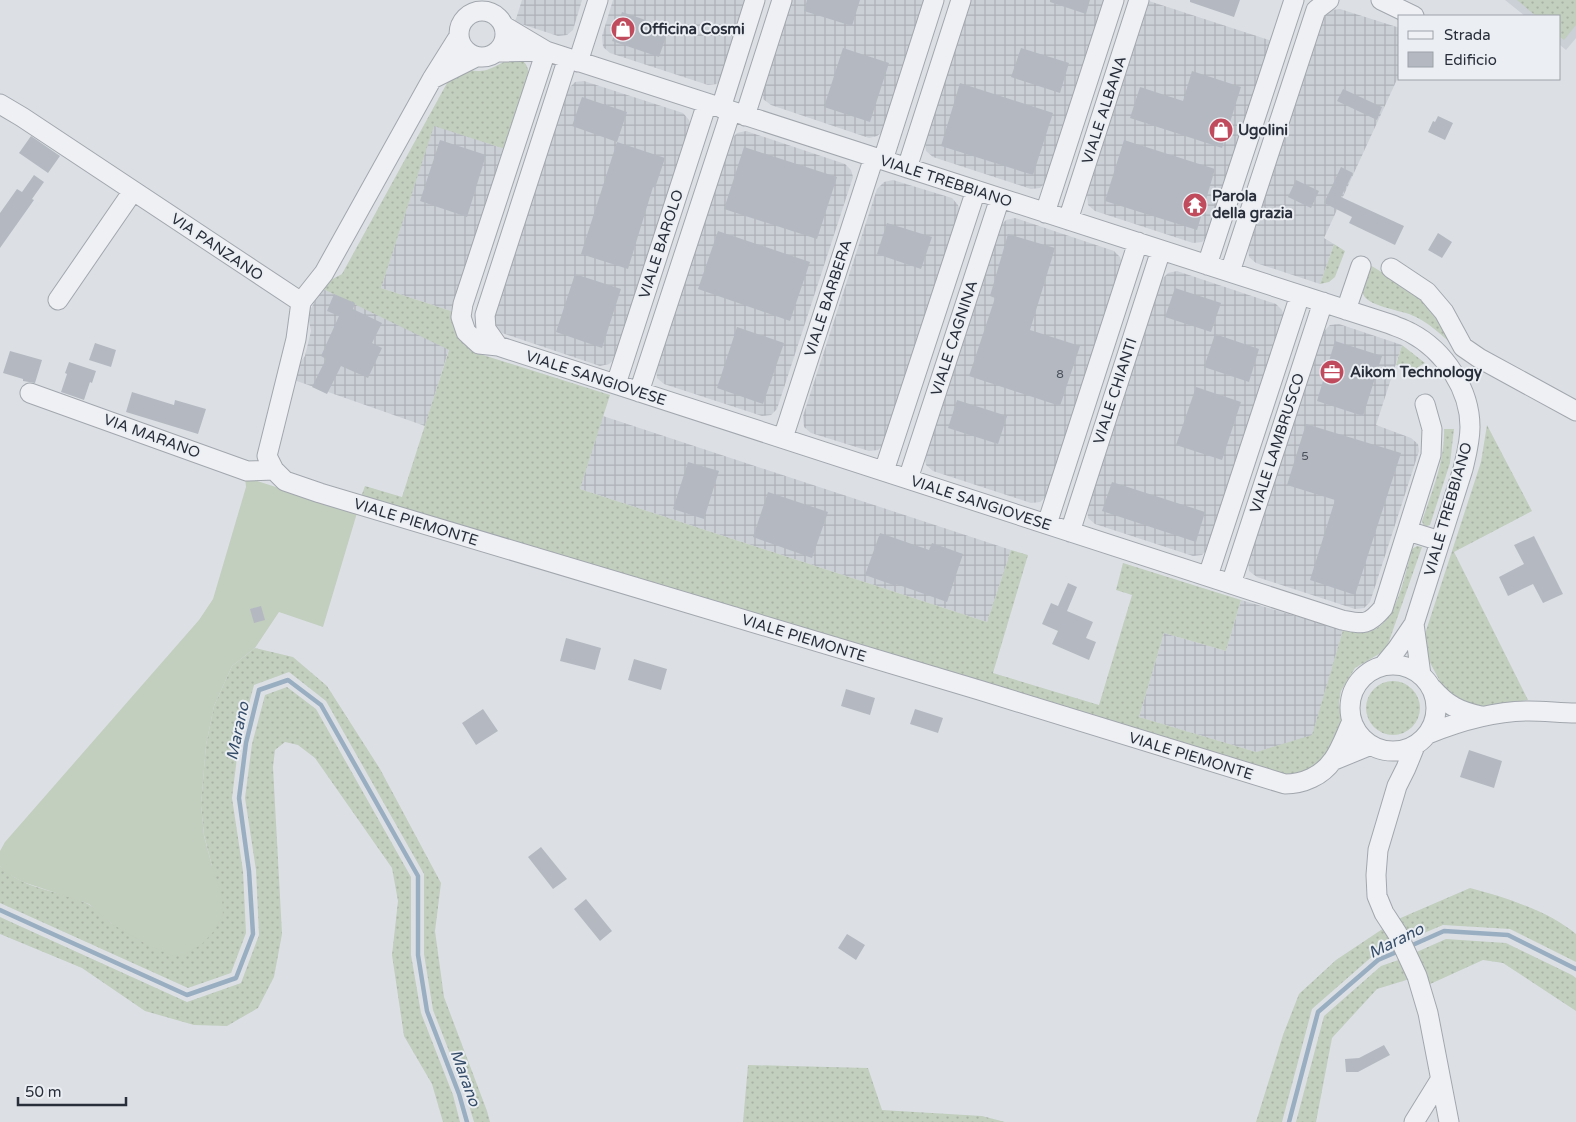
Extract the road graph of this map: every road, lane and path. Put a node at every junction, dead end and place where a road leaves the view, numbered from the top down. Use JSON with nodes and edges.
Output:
{"nodes":[{"id":1,"x":477,"y":0,"type":"edge"},
{"id":2,"x":598,"y":0,"type":"edge"},
{"id":3,"x":755,"y":0,"type":"edge"},
{"id":4,"x":782,"y":0,"type":"edge"},
{"id":5,"x":934,"y":0,"type":"edge"},
{"id":6,"x":961,"y":0,"type":"edge"},
{"id":7,"x":1114,"y":0,"type":"edge"},
{"id":8,"x":1139,"y":0,"type":"edge"},
{"id":9,"x":1294,"y":0,"type":"edge"},
{"id":10,"x":1329,"y":0,"type":"edge"},
{"id":11,"x":1381,"y":0,"type":"edge"},
{"id":12,"x":498,"y":13,"type":"edge"},
{"id":13,"x":1412,"y":15,"type":"edge"},
{"id":14,"x":467,"y":16,"type":"junction"},
{"id":15,"x":459,"y":36,"type":"junction"},
{"id":16,"x":546,"y":51,"type":"junction"},
{"id":17,"x":497,"y":52,"type":"junction"},
{"id":18,"x":476,"y":57,"type":"junction"},
{"id":19,"x":573,"y":60,"type":"junction"},
{"id":20,"x":432,"y":79,"type":"junction"},
{"id":21,"x":0,"y":104,"type":"edge"},
{"id":22,"x":726,"y":109,"type":"junction"},
{"id":23,"x":879,"y":159,"type":"junction"},
{"id":24,"x":907,"y":168,"type":"junction"},
{"id":25,"x":976,"y":190,"type":"junction"},
{"id":26,"x":133,"y":191,"type":"junction"},
{"id":27,"x":1000,"y":198,"type":"junction"},
{"id":28,"x":1045,"y":213,"type":"junction"},
{"id":29,"x":1068,"y":220,"type":"junction"},
{"id":30,"x":1138,"y":242,"type":"junction"},
{"id":31,"x":1161,"y":250,"type":"junction"},
{"id":32,"x":1207,"y":265,"type":"junction"},
{"id":33,"x":1361,"y":266,"type":"dead end"},
{"id":34,"x":1391,"y":268,"type":"dead end"},
{"id":35,"x":1230,"y":272,"type":"junction"},
{"id":36,"x":1300,"y":295,"type":"junction"},
{"id":37,"x":58,"y":300,"type":"dead end"},
{"id":38,"x":301,"y":302,"type":"junction"},
{"id":39,"x":1322,"y":302,"type":"junction"},
{"id":40,"x":1346,"y":310,"type":"junction"},
{"id":41,"x":498,"y":346,"type":"junction"},
{"id":42,"x":616,"y":384,"type":"junction"},
{"id":43,"x":639,"y":392,"type":"junction"},
{"id":44,"x":30,"y":393,"type":"dead end"},
{"id":45,"x":1425,"y":404,"type":"dead end"},
{"id":46,"x":1576,"y":411,"type":"edge"},
{"id":47,"x":783,"y":438,"type":"junction"},
{"id":48,"x":274,"y":470,"type":"junction"},
{"id":49,"x":884,"y":471,"type":"junction"},
{"id":50,"x":908,"y":479,"type":"junction"},
{"id":51,"x":1047,"y":524,"type":"junction"},
{"id":52,"x":1408,"y":531,"type":"junction"},
{"id":53,"x":1070,"y":532,"type":"junction"},
{"id":54,"x":1440,"y":541,"type":"junction"},
{"id":55,"x":1208,"y":576,"type":"junction"},
{"id":56,"x":1231,"y":584,"type":"junction"},
{"id":57,"x":1414,"y":624,"type":"junction"},
{"id":58,"x":1383,"y":666,"type":"junction"},
{"id":59,"x":1426,"y":682,"type":"junction"},
{"id":60,"x":1576,"y":713,"type":"edge"},
{"id":61,"x":1480,"y":716,"type":"junction"},
{"id":62,"x":1352,"y":721,"type":"junction"},
{"id":63,"x":1421,"y":740,"type":"junction"},
{"id":64,"x":1377,"y":748,"type":"junction"},
{"id":65,"x":1332,"y":761,"type":"junction"},
{"id":66,"x":1397,"y":786,"type":"junction"},
{"id":67,"x":1440,"y":1080,"type":"junction"},
{"id":68,"x":1414,"y":1122,"type":"edge"},
{"id":69,"x":1449,"y":1122,"type":"edge"}],
"edges":[{"from":1,"to":14,"type":"street"},
{"from":2,"to":19,"type":"street"},
{"from":3,"to":22,"type":"street"},
{"from":4,"to":22,"type":"street"},
{"from":5,"to":23,"type":"street"},
{"from":6,"to":24,"type":"street"},
{"from":7,"to":28,"type":"street","name":"VIALE ALBANA"},
{"from":8,"to":29,"type":"street","name":"VIALE ALBANA"},
{"from":9,"to":32,"type":"street"},
{"from":10,"to":35,"type":"street"},
{"from":11,"to":13,"type":"street"},
{"from":12,"to":14,"type":"street"},
{"from":12,"to":16,"type":"street","name":"VIALE TREBBIANO"},
{"from":12,"to":17,"type":"street"},
{"from":14,"to":15,"type":"street"},
{"from":15,"to":18,"type":"street"},
{"from":15,"to":20,"type":"street"},
{"from":16,"to":17,"type":"street","name":"VIALE TREBBIANO"},
{"from":16,"to":19,"type":"street","name":"VIALE TREBBIANO"},
{"from":16,"to":41,"type":"street","name":"VIALE SANGIOVESE"},
{"from":17,"to":18,"type":"street"},
{"from":18,"to":20,"type":"street"},
{"from":19,"to":22,"type":"street","name":"VIALE TREBBIANO"},
{"from":19,"to":41,"type":"street"},
{"from":20,"to":38,"type":"street"},
{"from":21,"to":26,"type":"street","name":"VIA PANZANO"},
{"from":22,"to":23,"type":"street","name":"VIALE TREBBIANO"},
{"from":22,"to":42,"type":"street","name":"VIALE BAROLO"},
{"from":22,"to":43,"type":"street","name":"VIALE BAROLO"},
{"from":23,"to":24,"type":"street","name":"VIALE TREBBIANO"},
{"from":23,"to":47,"type":"street","name":"VIALE BARBERA"},
{"from":24,"to":25,"type":"street","name":"VIALE TREBBIANO"},
{"from":25,"to":27,"type":"street","name":"VIALE TREBBIANO"},
{"from":25,"to":49,"type":"street","name":"VIALE CAGNINA"},
{"from":26,"to":37,"type":"street"},
{"from":26,"to":38,"type":"street","name":"VIA PANZANO"},
{"from":27,"to":28,"type":"street","name":"VIALE TREBBIANO"},
{"from":27,"to":50,"type":"street","name":"VIALE CAGNINA"},
{"from":28,"to":29,"type":"street","name":"VIALE TREBBIANO"},
{"from":29,"to":30,"type":"street","name":"VIALE TREBBIANO"},
{"from":30,"to":31,"type":"street","name":"VIALE TREBBIANO"},
{"from":30,"to":51,"type":"street","name":"VIALE CHIANTI"},
{"from":31,"to":32,"type":"street","name":"VIALE TREBBIANO"},
{"from":31,"to":53,"type":"street","name":"VIALE CHIANTI"},
{"from":32,"to":35,"type":"street","name":"VIALE TREBBIANO"},
{"from":33,"to":40,"type":"street"},
{"from":34,"to":46,"type":"street"},
{"from":35,"to":36,"type":"street","name":"VIALE TREBBIANO"},
{"from":36,"to":39,"type":"street","name":"VIALE TREBBIANO"},
{"from":36,"to":55,"type":"street","name":"VIALE LAMBRUSCO"},
{"from":38,"to":48,"type":"street"},
{"from":39,"to":40,"type":"street","name":"VIALE TREBBIANO"},
{"from":39,"to":56,"type":"street","name":"VIALE LAMBRUSCO"},
{"from":40,"to":54,"type":"street","name":"VIALE TREBBIANO"},
{"from":41,"to":42,"type":"street","name":"VIALE SANGIOVESE"},
{"from":42,"to":43,"type":"street","name":"VIALE SANGIOVESE"},
{"from":43,"to":47,"type":"street","name":"VIALE SANGIOVESE"},
{"from":44,"to":48,"type":"street","name":"VIA MARANO"},
{"from":45,"to":52,"type":"street","name":"VIALE SANGIOVESE"},
{"from":47,"to":49,"type":"street","name":"VIALE SANGIOVESE"},
{"from":48,"to":65,"type":"street","name":"VIALE PIEMONTE"},
{"from":49,"to":50,"type":"street","name":"VIALE SANGIOVESE"},
{"from":50,"to":51,"type":"street","name":"VIALE SANGIOVESE"},
{"from":51,"to":53,"type":"street","name":"VIALE SANGIOVESE"},
{"from":52,"to":54,"type":"street"},
{"from":52,"to":56,"type":"street","name":"VIALE SANGIOVESE"},
{"from":53,"to":55,"type":"street","name":"VIALE SANGIOVESE"},
{"from":54,"to":57,"type":"street","name":"VIALE TREBBIANO"},
{"from":55,"to":56,"type":"street","name":"VIALE SANGIOVESE"},
{"from":57,"to":58,"type":"street","name":"VIALE TREBBIANO"},
{"from":57,"to":59,"type":"street","name":"VIALE TREBBIANO"},
{"from":58,"to":59,"type":"street"},
{"from":58,"to":62,"type":"street"},
{"from":59,"to":61,"type":"street"},
{"from":59,"to":63,"type":"street"},
{"from":60,"to":61,"type":"street"},
{"from":61,"to":63,"type":"street"},
{"from":62,"to":64,"type":"street"},
{"from":62,"to":65,"type":"street","name":"VIALE PIEMONTE"},
{"from":63,"to":64,"type":"street"},
{"from":63,"to":66,"type":"street"},
{"from":64,"to":65,"type":"street","name":"VIALE PIEMONTE"},
{"from":64,"to":66,"type":"street"},
{"from":66,"to":67,"type":"street"},
{"from":67,"to":68,"type":"street"},
{"from":67,"to":69,"type":"street"}]}
